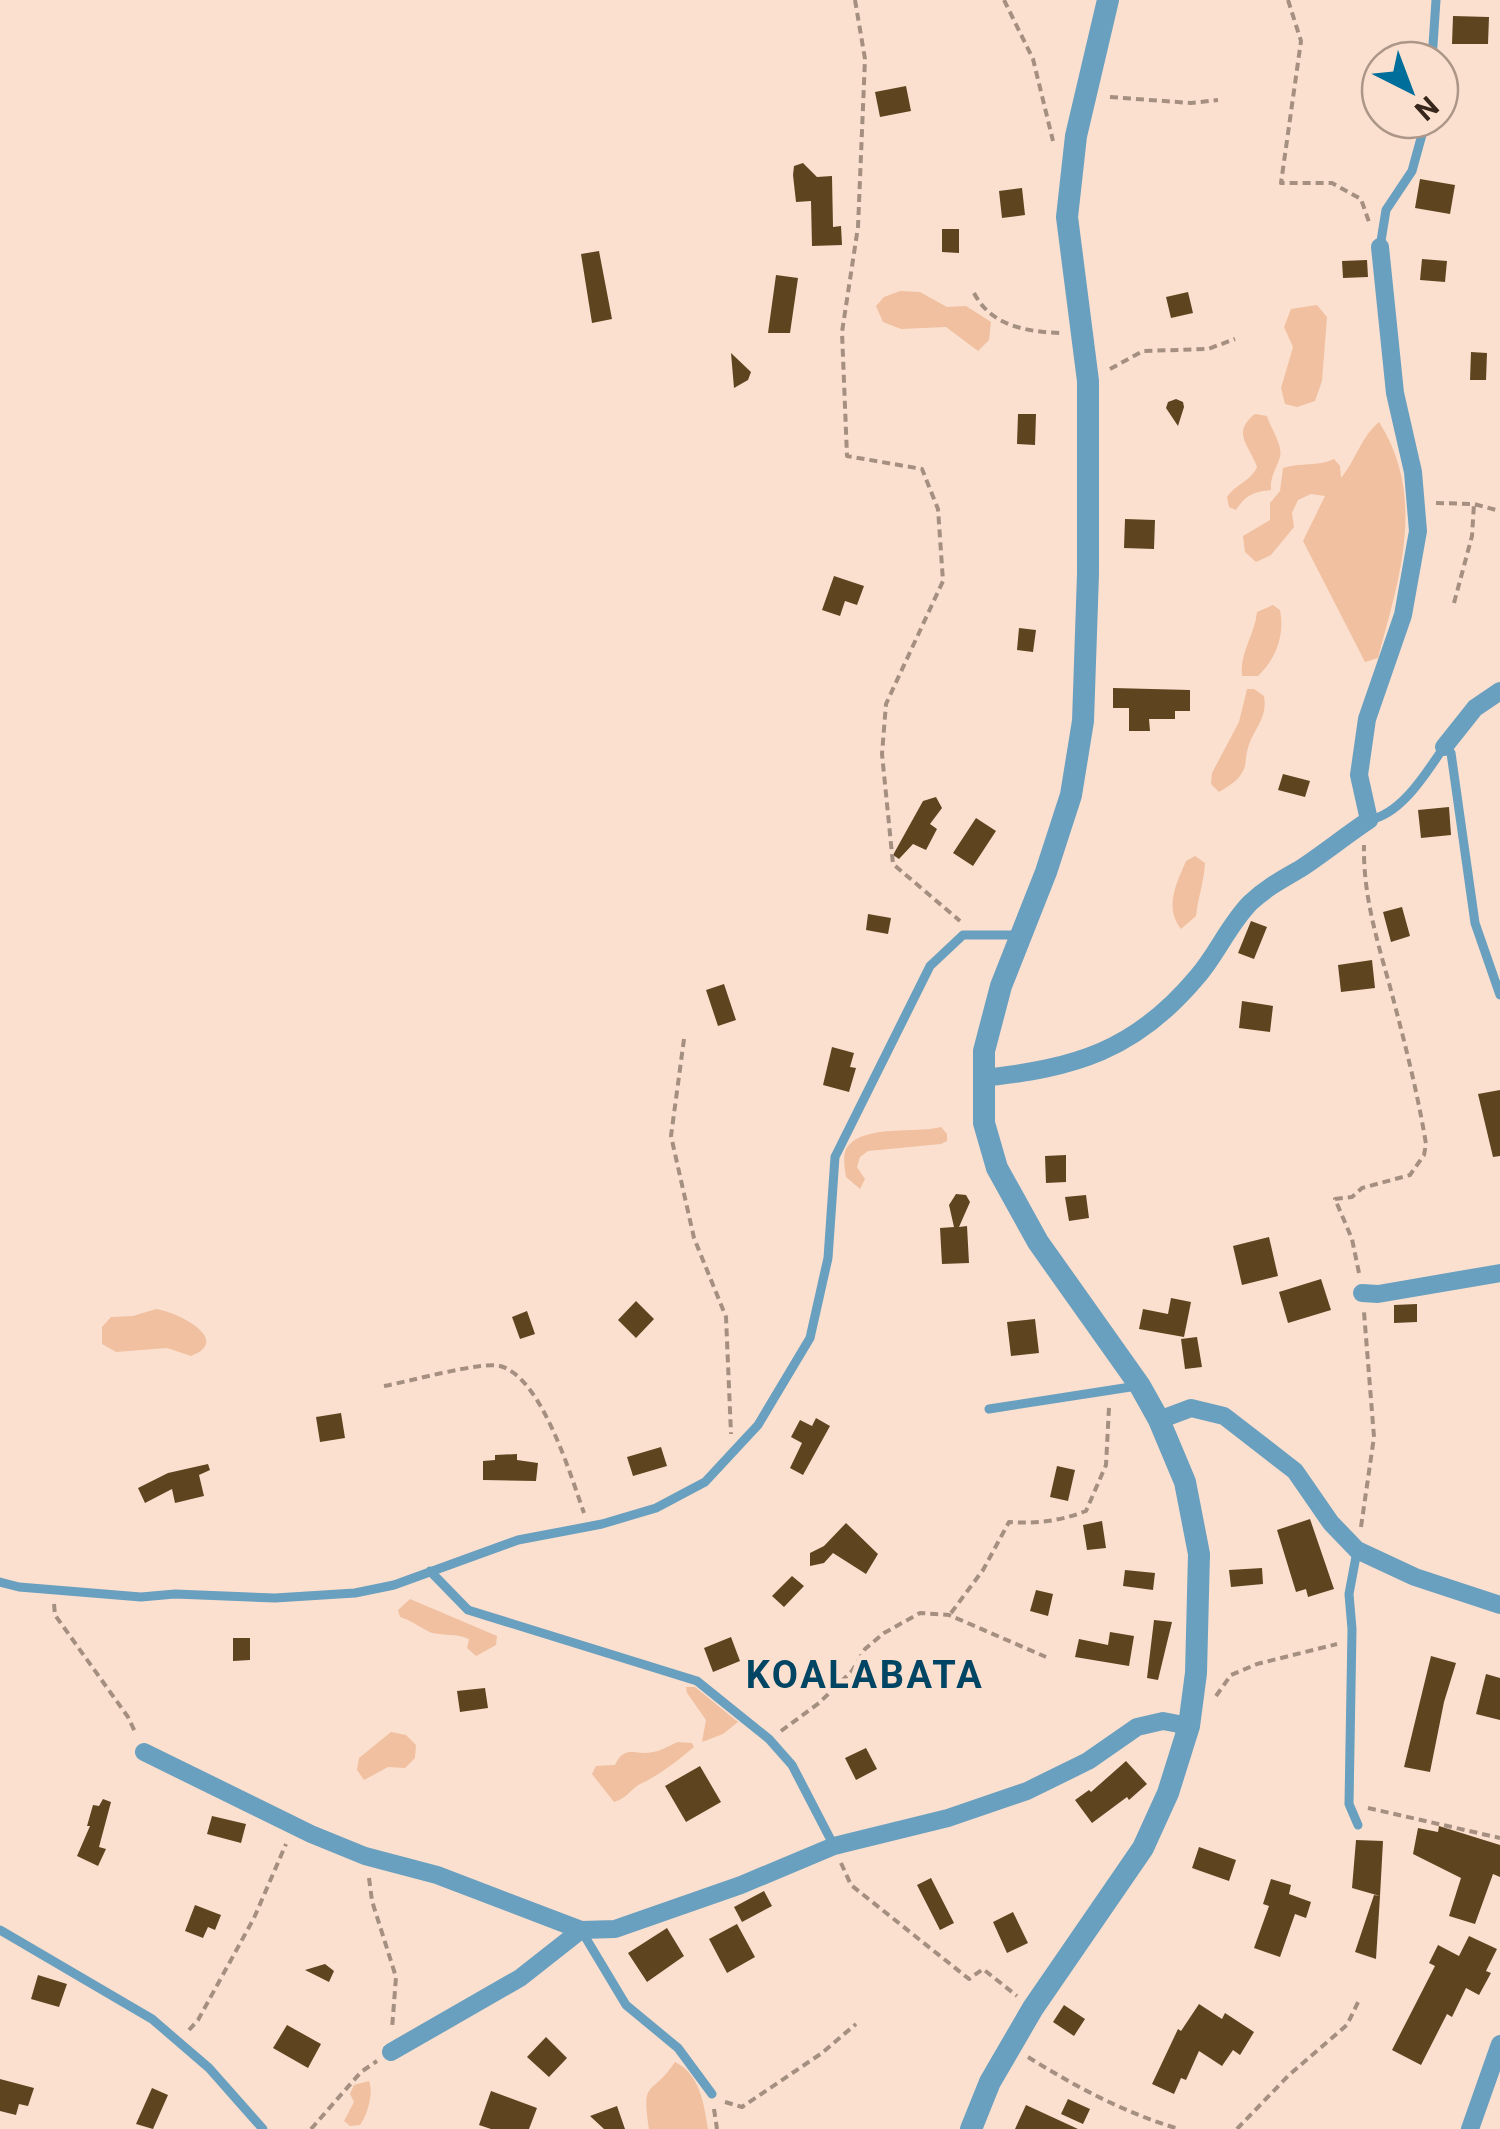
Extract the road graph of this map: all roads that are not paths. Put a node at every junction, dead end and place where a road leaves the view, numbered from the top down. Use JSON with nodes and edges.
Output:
{"nodes":[{"id":1,"x":1108,"y":0,"type":"edge"},
{"id":2,"x":1436,"y":0,"type":"edge"},
{"id":3,"x":1433,"y":40,"type":"edge"},
{"id":4,"x":1421,"y":140,"type":"edge"},
{"id":5,"x":1380,"y":247,"type":"joint"},
{"id":6,"x":1500,"y":690,"type":"edge"},
{"id":7,"x":1444,"y":748,"type":"junction"},
{"id":8,"x":1368,"y":820,"type":"junction"},
{"id":9,"x":1022,"y":935,"type":"junction"},
{"id":10,"x":1500,"y":995,"type":"edge"},
{"id":11,"x":983,"y":1078,"type":"junction"},
{"id":12,"x":1500,"y":1273,"type":"edge"},
{"id":13,"x":1362,"y":1293,"type":"road end"},
{"id":14,"x":1140,"y":1386,"type":"junction"},
{"id":15,"x":989,"y":1409,"type":"dead end"},
{"id":16,"x":1160,"y":1420,"type":"junction"},
{"id":17,"x":1357,"y":1550,"type":"junction"},
{"id":18,"x":430,"y":1571,"type":"junction"},
{"id":19,"x":0,"y":1582,"type":"edge"},
{"id":20,"x":1500,"y":1605,"type":"edge"},
{"id":21,"x":1190,"y":1726,"type":"junction"},
{"id":22,"x":144,"y":1752,"type":"road end"},
{"id":23,"x":1358,"y":1826,"type":"dead end"},
{"id":24,"x":834,"y":1846,"type":"junction"},
{"id":25,"x":0,"y":1930,"type":"edge"},
{"id":26,"x":582,"y":1930,"type":"junction"},
{"id":27,"x":1500,"y":2044,"type":"edge"},
{"id":28,"x":391,"y":2052,"type":"road end"},
{"id":29,"x":712,"y":2094,"type":"road end"},
{"id":30,"x":263,"y":2129,"type":"edge"},
{"id":31,"x":971,"y":2129,"type":"edge"},
{"id":32,"x":1470,"y":2129,"type":"edge"}],
"edges":[{"from":1,"to":9,"type":"street"},
{"from":2,"to":3,"type":"lane"},
{"from":4,"to":5,"type":"lane"},
{"from":5,"to":8,"type":"street"},
{"from":6,"to":7,"type":"street"},
{"from":7,"to":8,"type":"lane"},
{"from":7,"to":10,"type":"lane"},
{"from":8,"to":11,"type":"street"},
{"from":9,"to":11,"type":"street"},
{"from":9,"to":18,"type":"lane"},
{"from":11,"to":14,"type":"street"},
{"from":12,"to":13,"type":"street"},
{"from":14,"to":15,"type":"lane"},
{"from":14,"to":16,"type":"street"},
{"from":16,"to":17,"type":"street"},
{"from":16,"to":21,"type":"street"},
{"from":17,"to":20,"type":"street"},
{"from":17,"to":23,"type":"lane"},
{"from":18,"to":19,"type":"lane"},
{"from":18,"to":24,"type":"lane"},
{"from":21,"to":24,"type":"street"},
{"from":21,"to":31,"type":"street"},
{"from":22,"to":26,"type":"street"},
{"from":24,"to":26,"type":"street"},
{"from":25,"to":30,"type":"lane"},
{"from":26,"to":28,"type":"street"},
{"from":26,"to":29,"type":"lane"},
{"from":27,"to":32,"type":"street"}]}
